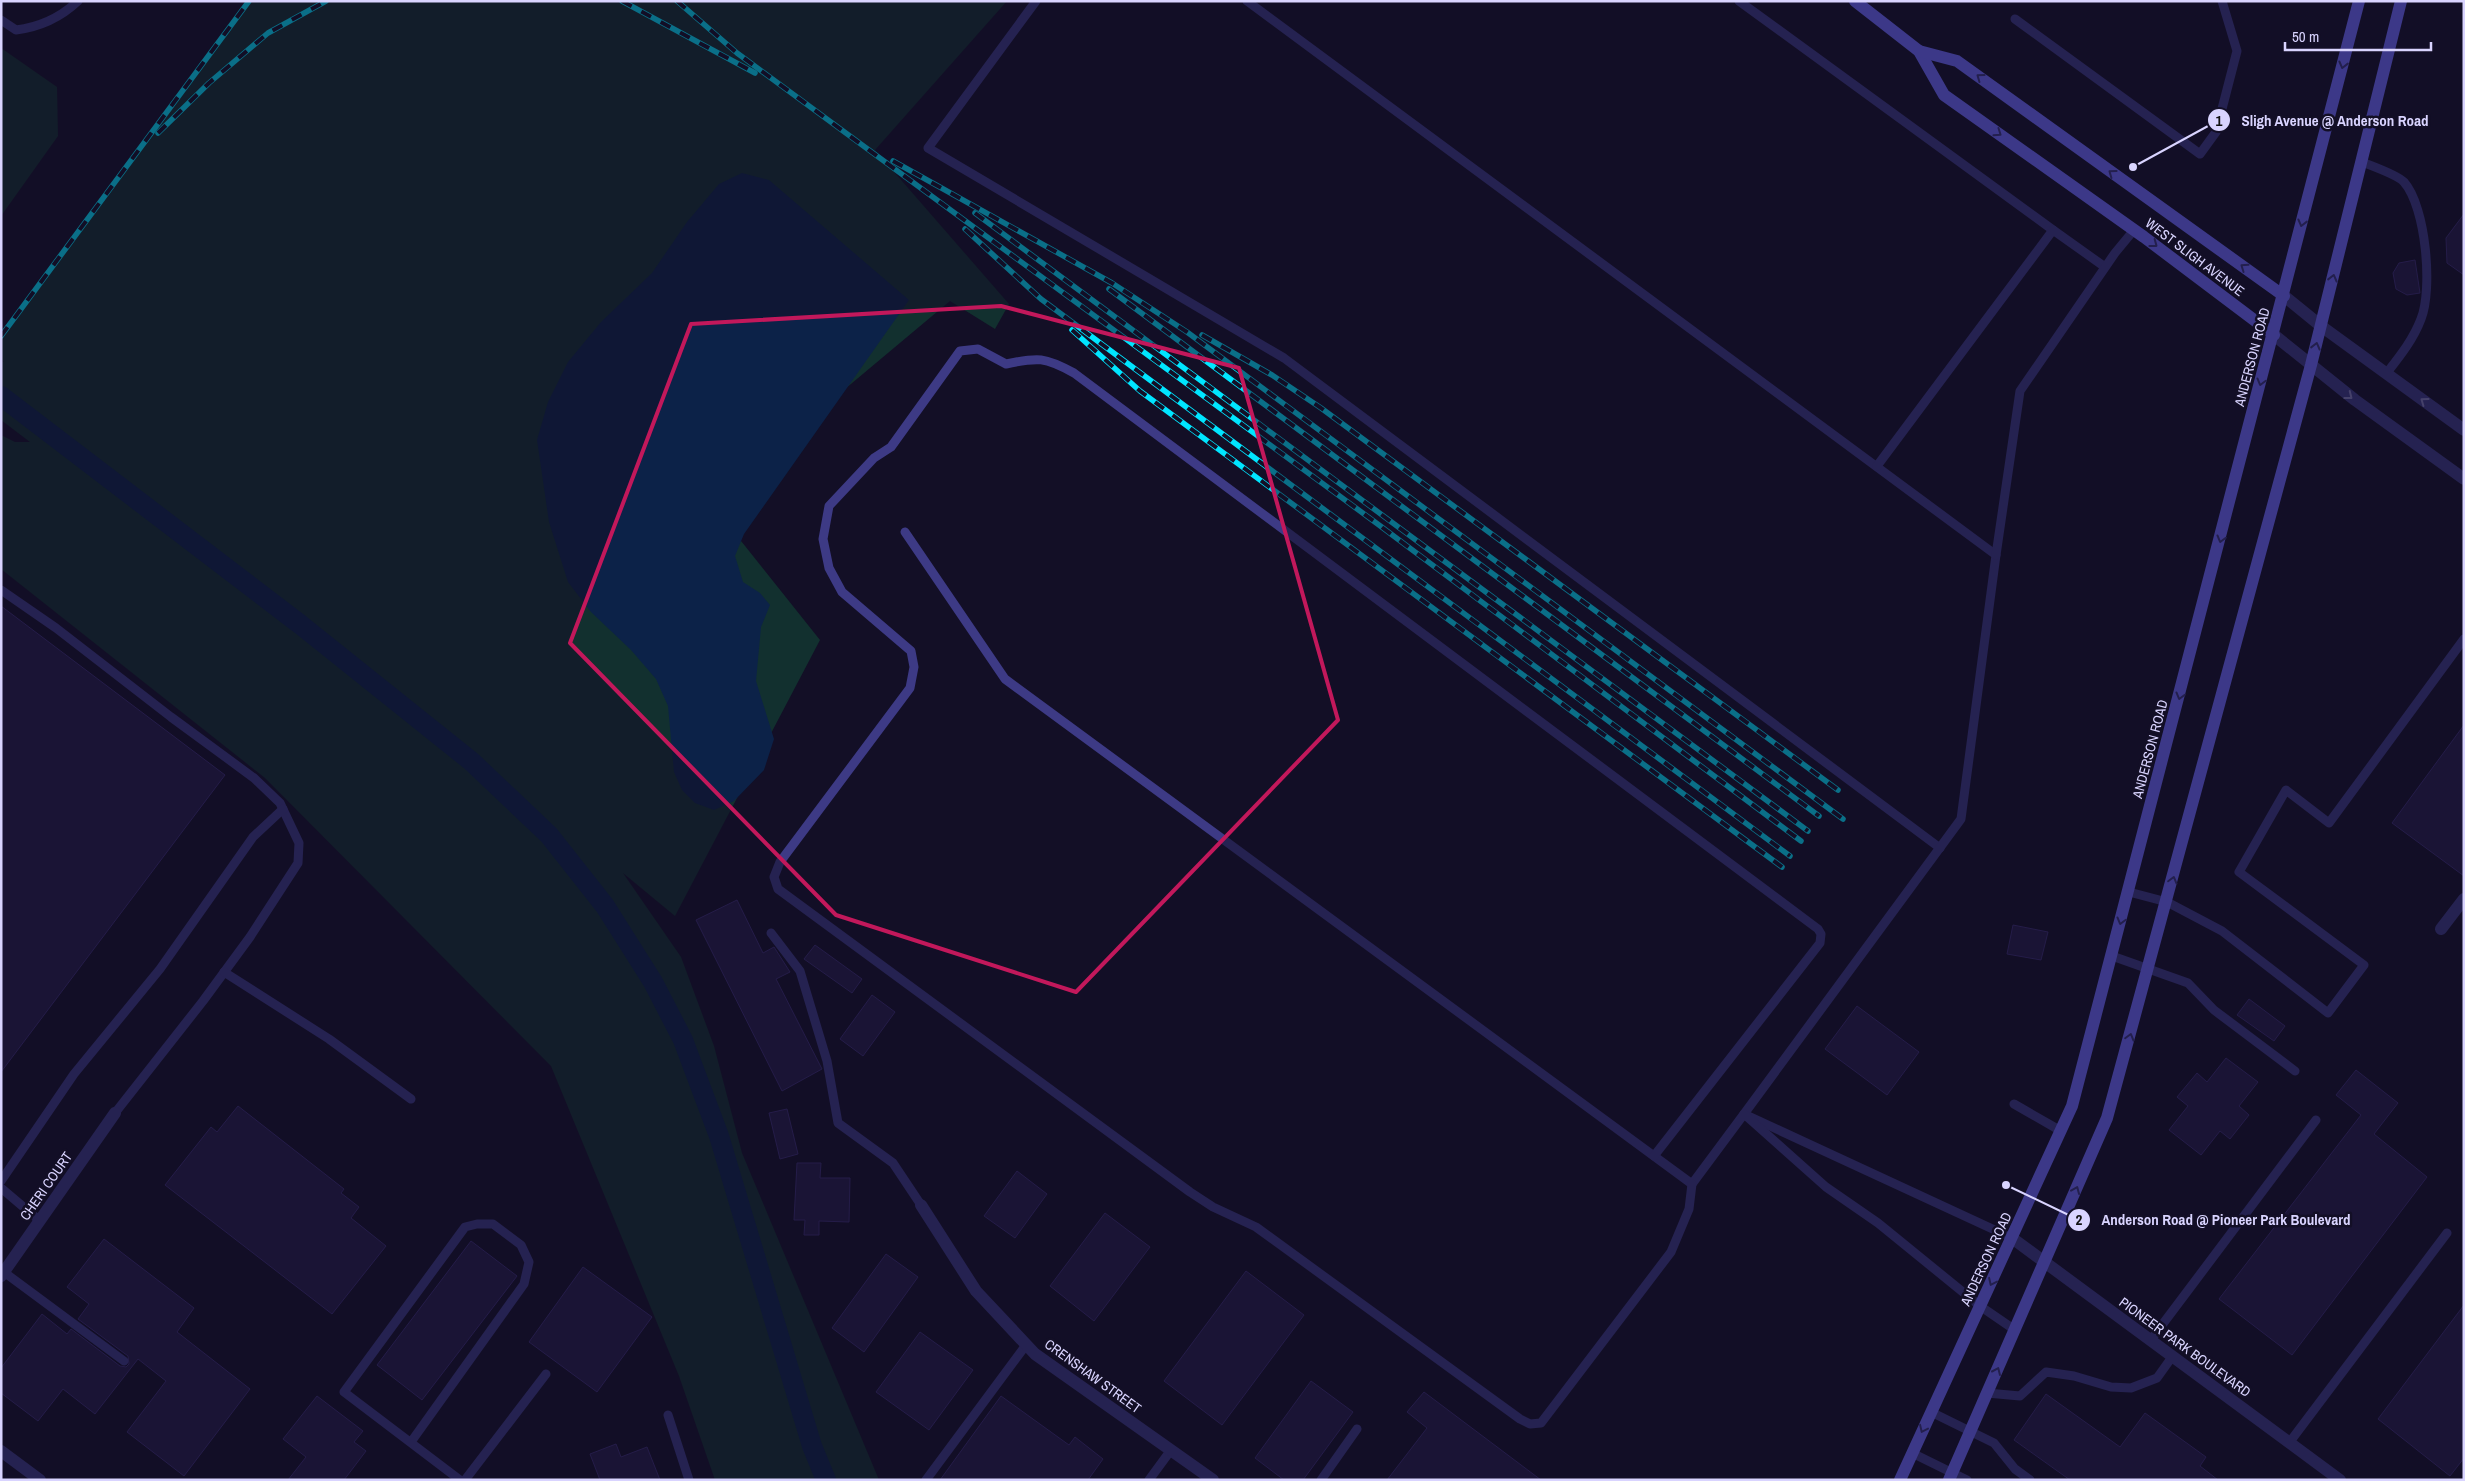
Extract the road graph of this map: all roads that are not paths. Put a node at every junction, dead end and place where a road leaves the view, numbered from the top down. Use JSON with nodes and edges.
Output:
{"nodes":[{"id":1,"x":78,"y":1,"type":"edge"},
{"id":2,"x":1036,"y":1,"type":"edge"},
{"id":3,"x":1247,"y":1,"type":"edge"},
{"id":4,"x":1739,"y":1,"type":"edge"},
{"id":5,"x":1855,"y":1,"type":"edge"},
{"id":6,"x":2222,"y":1,"type":"edge"},
{"id":7,"x":2360,"y":1,"type":"edge"},
{"id":8,"x":2401,"y":1,"type":"edge"},
{"id":9,"x":2015,"y":19,"type":"dead end"},
{"id":10,"x":1,"y":20,"type":"edge"},
{"id":11,"x":1919,"y":51,"type":"junction"},
{"id":12,"x":2362,"y":162,"type":"junction"},
{"id":13,"x":2053,"y":230,"type":"junction"},
{"id":14,"x":2134,"y":230,"type":"junction"},
{"id":15,"x":2105,"y":267,"type":"junction"},
{"id":16,"x":2284,"y":296,"type":"junction"},
{"id":17,"x":2321,"y":326,"type":"junction"},
{"id":18,"x":2274,"y":334,"type":"junction"},
{"id":19,"x":2311,"y":366,"type":"junction"},
{"id":20,"x":2386,"y":374,"type":"junction"},
{"id":21,"x":2464,"y":430,"type":"edge"},
{"id":22,"x":1877,"y":466,"type":"junction"},
{"id":23,"x":2464,"y":478,"type":"edge"},
{"id":24,"x":905,"y":532,"type":"dead end"},
{"id":25,"x":1996,"y":554,"type":"junction"},
{"id":26,"x":1,"y":590,"type":"edge"},
{"id":27,"x":2464,"y":639,"type":"edge"},
{"id":28,"x":283,"y":809,"type":"junction"},
{"id":29,"x":1940,"y":848,"type":"junction"},
{"id":30,"x":2129,"y":892,"type":"junction"},
{"id":31,"x":2464,"y":899,"type":"edge"},
{"id":32,"x":2167,"y":902,"type":"junction"},
{"id":33,"x":2441,"y":929,"type":"dead end"},
{"id":34,"x":771,"y":933,"type":"dead end"},
{"id":35,"x":2112,"y":956,"type":"junction"},
{"id":36,"x":2149,"y":968,"type":"junction"},
{"id":37,"x":224,"y":972,"type":"junction"},
{"id":38,"x":2294,"y":1071,"type":"dead end"},
{"id":39,"x":411,"y":1099,"type":"dead end"},
{"id":40,"x":2014,"y":1104,"type":"dead end"},
{"id":41,"x":115,"y":1113,"type":"joint"},
{"id":42,"x":1744,"y":1114,"type":"junction"},
{"id":43,"x":2316,"y":1120,"type":"dead end"},
{"id":44,"x":2061,"y":1131,"type":"junction"},
{"id":45,"x":1654,"y":1156,"type":"junction"},
{"id":46,"x":1,"y":1181,"type":"edge"},
{"id":47,"x":1692,"y":1184,"type":"junction"},
{"id":48,"x":1,"y":1188,"type":"edge"},
{"id":49,"x":921,"y":1206,"type":"joint"},
{"id":50,"x":40,"y":1220,"type":"junction"},
{"id":51,"x":2447,"y":1233,"type":"dead end"},
{"id":52,"x":2012,"y":1238,"type":"junction"},
{"id":53,"x":2046,"y":1262,"type":"junction"},
{"id":54,"x":2,"y":1273,"type":"edge"},
{"id":55,"x":1980,"y":1306,"type":"junction"},
{"id":56,"x":2015,"y":1330,"type":"junction"},
{"id":57,"x":2150,"y":1341,"type":"junction"},
{"id":58,"x":1026,"y":1345,"type":"junction"},
{"id":59,"x":2172,"y":1357,"type":"junction"},
{"id":60,"x":124,"y":1361,"type":"dead end"},
{"id":61,"x":546,"y":1374,"type":"dead end"},
{"id":62,"x":1987,"y":1393,"type":"junction"},
{"id":63,"x":1931,"y":1412,"type":"junction"},
{"id":64,"x":668,"y":1415,"type":"dead end"},
{"id":65,"x":1357,"y":1429,"type":"dead end"},
{"id":66,"x":1971,"y":1431,"type":"junction"},
{"id":67,"x":411,"y":1442,"type":"junction"},
{"id":68,"x":2289,"y":1443,"type":"junction"},
{"id":69,"x":1171,"y":1450,"type":"junction"},
{"id":70,"x":1,"y":1452,"type":"edge"},
{"id":71,"x":1912,"y":1453,"type":"junction"},
{"id":72,"x":1951,"y":1476,"type":"edge"},
{"id":73,"x":40,"y":1480,"type":"edge"},
{"id":74,"x":460,"y":1480,"type":"edge"},
{"id":75,"x":465,"y":1480,"type":"edge"},
{"id":76,"x":689,"y":1480,"type":"edge"},
{"id":77,"x":926,"y":1480,"type":"edge"},
{"id":78,"x":1149,"y":1480,"type":"edge"},
{"id":79,"x":1213,"y":1480,"type":"edge"},
{"id":80,"x":1321,"y":1480,"type":"edge"},
{"id":81,"x":1900,"y":1480,"type":"edge"},
{"id":82,"x":1968,"y":1480,"type":"edge"},
{"id":83,"x":2030,"y":1480,"type":"edge"},
{"id":84,"x":2340,"y":1480,"type":"edge"}],
"edges":[{"from":1,"to":10,"type":"lane"},
{"from":2,"to":29,"type":"lane"},
{"from":3,"to":22,"type":"lane"},
{"from":4,"to":13,"type":"lane"},
{"from":5,"to":11,"type":"main road","name":"WEST SLIGH AVENUE"},
{"from":6,"to":9,"type":"lane"},
{"from":7,"to":16,"type":"main road","name":"ANDERSON ROAD","one_way":true},
{"from":8,"to":12,"type":"main road"},
{"from":11,"to":14,"type":"main road","name":"WEST SLIGH AVENUE","one_way":true},
{"from":16,"to":11,"type":"main road","name":"WEST SLIGH AVENUE","one_way":true},
{"from":17,"to":12,"type":"main road","one_way":true},
{"from":12,"to":20,"type":"lane"},
{"from":13,"to":15,"type":"lane"},
{"from":13,"to":22,"type":"lane"},
{"from":14,"to":15,"type":"lane"},
{"from":14,"to":18,"type":"main road","name":"WEST SLIGH AVENUE","one_way":true},
{"from":15,"to":25,"type":"lane"},
{"from":16,"to":17,"type":"street","name":"WEST SLIGH AVENUE"},
{"from":16,"to":18,"type":"main road","name":"ANDERSON ROAD"},
{"from":19,"to":17,"type":"main road","one_way":true},
{"from":17,"to":20,"type":"street","name":"WEST SLIGH AVENUE"},
{"from":18,"to":19,"type":"street","name":"WEST SLIGH AVENUE"},
{"from":18,"to":30,"type":"main road","name":"ANDERSON ROAD","one_way":true},
{"from":19,"to":23,"type":"street","name":"WEST SLIGH AVENUE","one_way":true},
{"from":32,"to":19,"type":"main road","one_way":true},
{"from":21,"to":20,"type":"street","name":"WEST SLIGH AVENUE","one_way":true},
{"from":22,"to":25,"type":"lane"},
{"from":24,"to":45,"type":"lane"},
{"from":25,"to":29,"type":"lane"},
{"from":26,"to":28,"type":"lane"},
{"from":27,"to":32,"type":"lane"},
{"from":28,"to":37,"type":"lane"},
{"from":28,"to":46,"type":"lane"},
{"from":29,"to":42,"type":"lane"},
{"from":30,"to":32,"type":"lane"},
{"from":30,"to":35,"type":"main road","name":"ANDERSON ROAD","one_way":true},
{"from":31,"to":33,"type":"street"},
{"from":32,"to":36,"type":"main road"},
{"from":34,"to":49,"type":"lane"},
{"from":35,"to":36,"type":"lane"},
{"from":35,"to":44,"type":"main road","name":"ANDERSON ROAD"},
{"from":36,"to":38,"type":"lane"},
{"from":53,"to":36,"type":"main road","one_way":true},
{"from":37,"to":39,"type":"lane"},
{"from":37,"to":41,"type":"lane"},
{"from":40,"to":44,"type":"lane"},
{"from":41,"to":50,"type":"street","name":"CHERI COURT"},
{"from":42,"to":47,"type":"lane"},
{"from":42,"to":52,"type":"lane"},
{"from":42,"to":55,"type":"lane"},
{"from":43,"to":57,"type":"lane"},
{"from":44,"to":52,"type":"main road","name":"ANDERSON ROAD"},
{"from":45,"to":47,"type":"lane"},
{"from":45,"to":47,"type":"lane"},
{"from":48,"to":50,"type":"lane"},
{"from":49,"to":58,"type":"street","name":"CRENSHAW STREET"},
{"from":50,"to":54,"type":"street","name":"CHERI COURT"},
{"from":51,"to":68,"type":"lane"},
{"from":52,"to":53,"type":"street","name":"PIONEER PARK BOULEVARD"},
{"from":52,"to":55,"type":"main road","name":"ANDERSON ROAD","one_way":true},
{"from":53,"to":56,"type":"main road"},
{"from":53,"to":57,"type":"street","name":"PIONEER PARK BOULEVARD"},
{"from":54,"to":60,"type":"lane"},
{"from":55,"to":56,"type":"lane"},
{"from":55,"to":63,"type":"main road","name":"ANDERSON ROAD"},
{"from":62,"to":56,"type":"main road","one_way":true},
{"from":57,"to":59,"type":"street","name":"PIONEER PARK BOULEVARD"},
{"from":58,"to":69,"type":"street","name":"CRENSHAW STREET"},
{"from":58,"to":77,"type":"lane"},
{"from":59,"to":62,"type":"lane"},
{"from":59,"to":68,"type":"street","name":"PIONEER PARK BOULEVARD"},
{"from":61,"to":75,"type":"lane"},
{"from":62,"to":66,"type":"main road"},
{"from":63,"to":66,"type":"lane"},
{"from":63,"to":71,"type":"main road","name":"ANDERSON ROAD","one_way":true},
{"from":64,"to":76,"type":"lane"},
{"from":65,"to":80,"type":"lane"},
{"from":66,"to":72,"type":"main road"},
{"from":66,"to":83,"type":"lane"},
{"from":67,"to":67,"type":"lane"},
{"from":67,"to":74,"type":"lane"},
{"from":68,"to":84,"type":"street","name":"PIONEER PARK BOULEVARD"},
{"from":69,"to":78,"type":"lane"},
{"from":69,"to":79,"type":"street","name":"CRENSHAW STREET"},
{"from":70,"to":73,"type":"street"},
{"from":71,"to":72,"type":"lane"},
{"from":71,"to":81,"type":"main road","name":"ANDERSON ROAD"},
{"from":72,"to":82,"type":"lane"}]}
